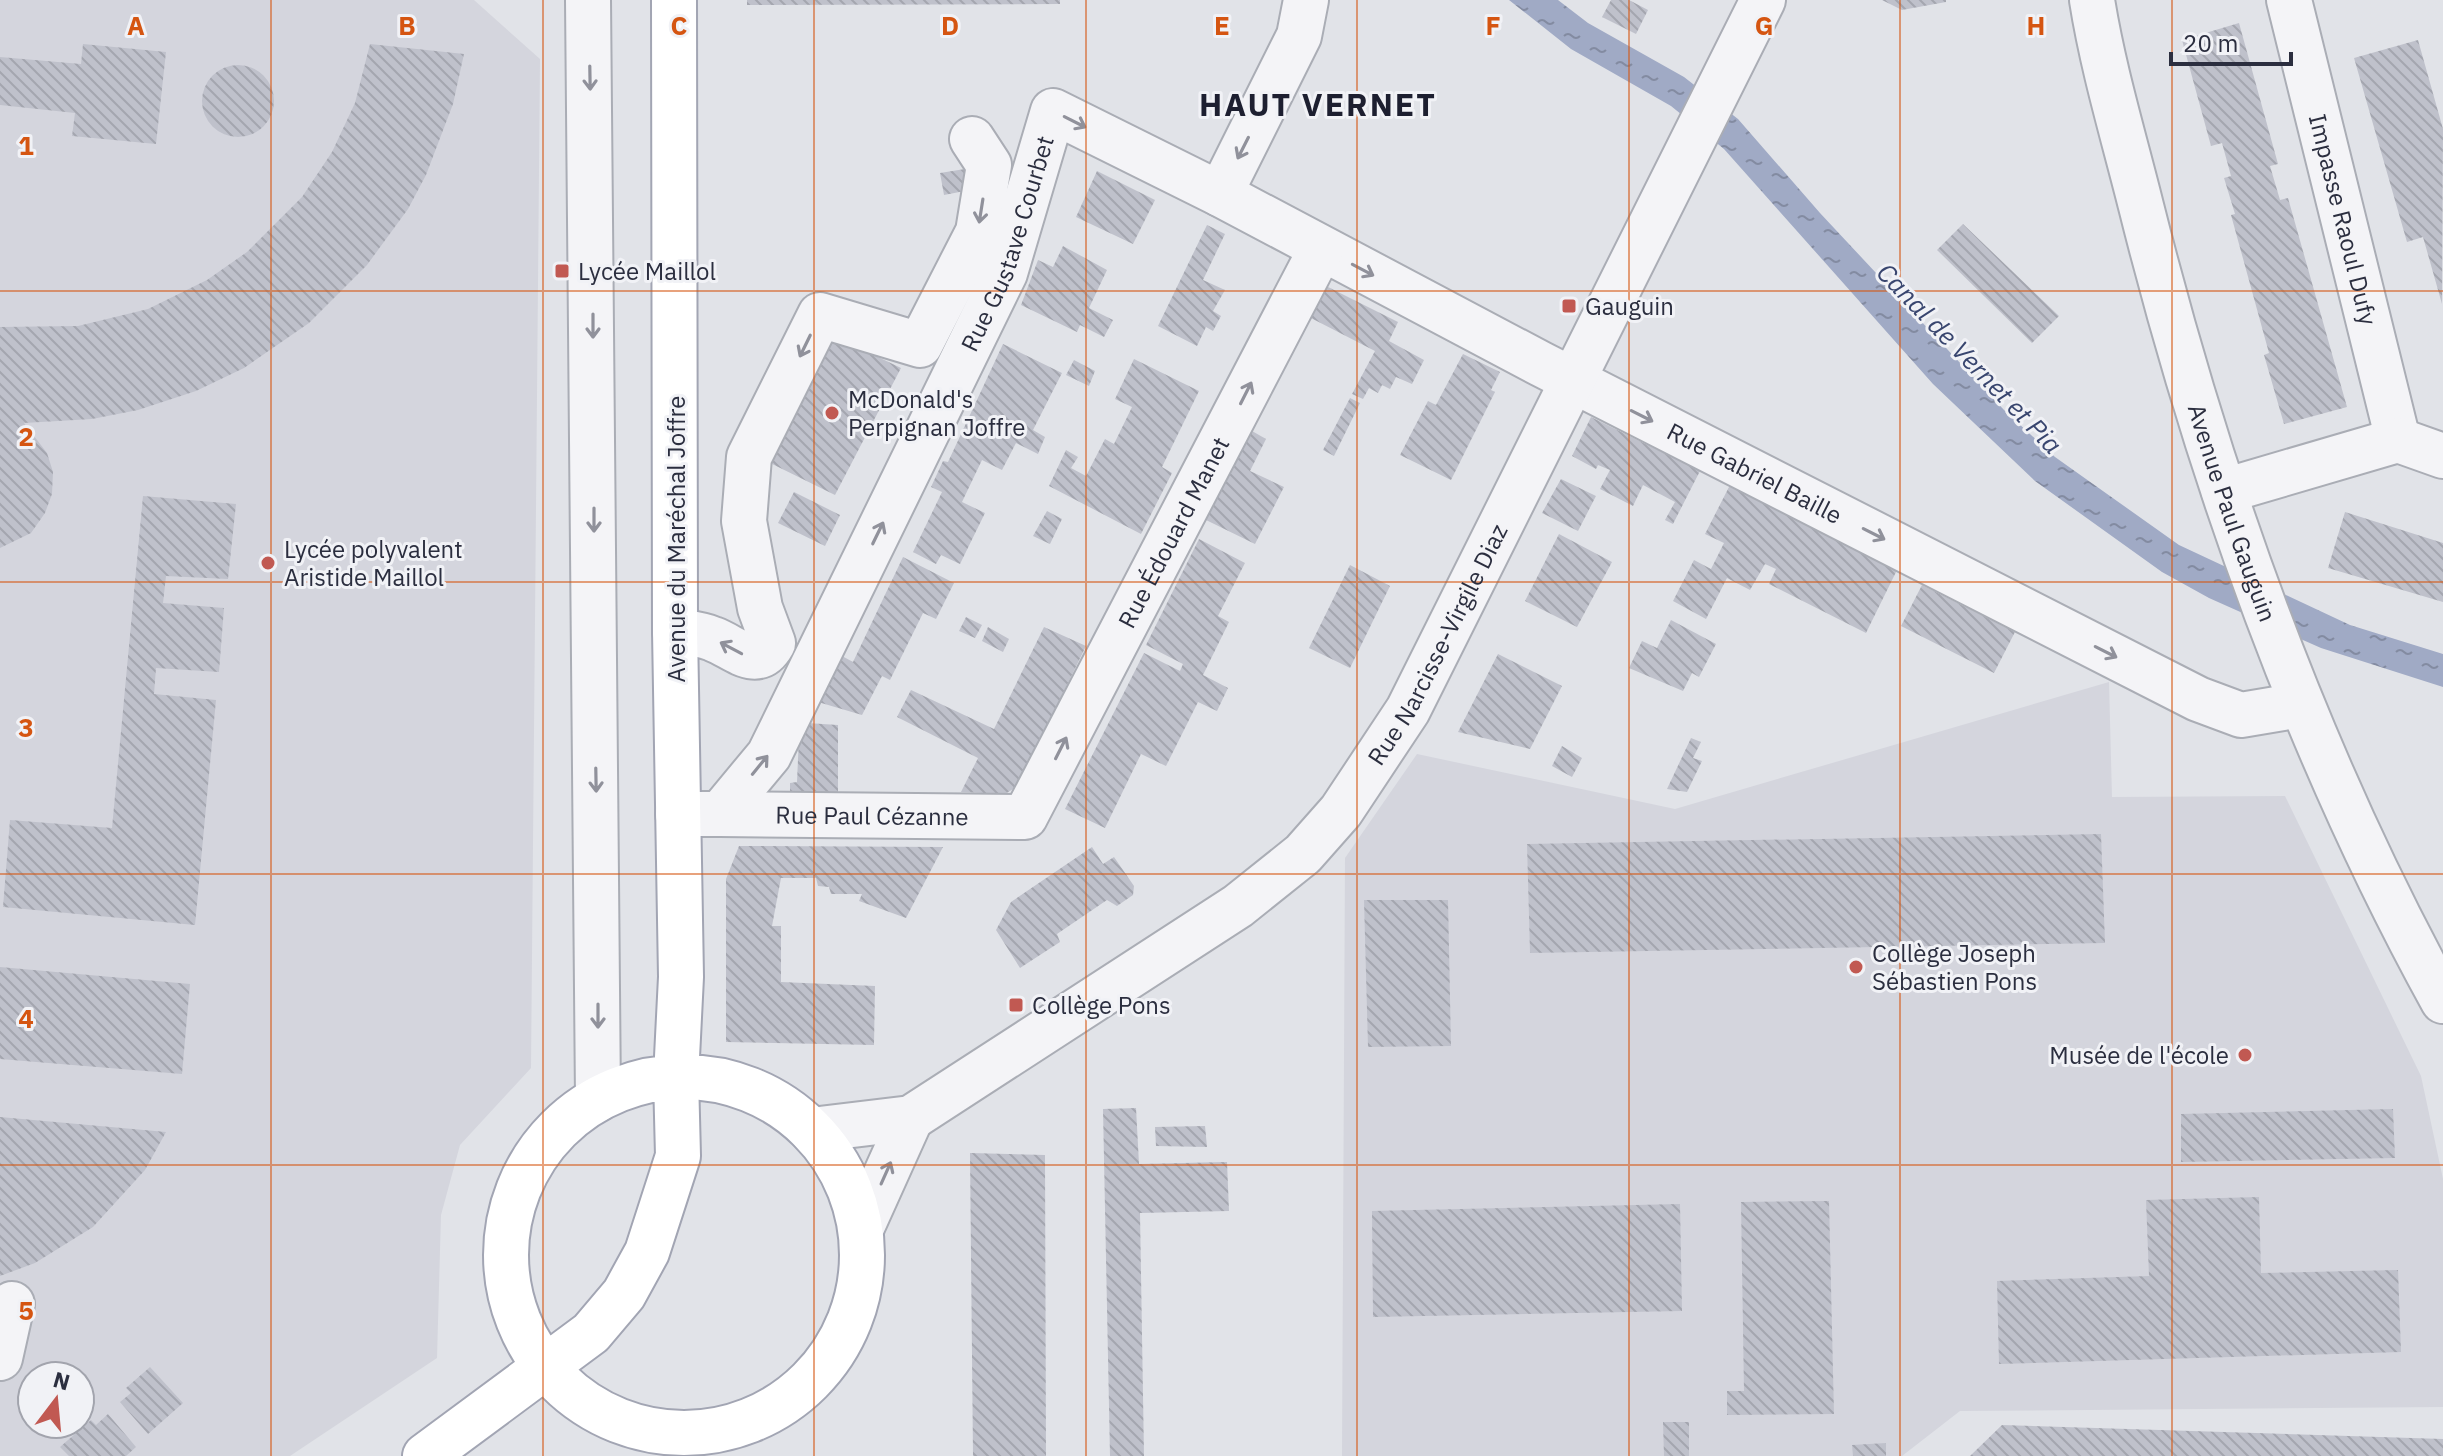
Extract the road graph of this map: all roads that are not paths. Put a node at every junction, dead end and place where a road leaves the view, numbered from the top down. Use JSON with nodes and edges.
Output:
{"nodes":[{"id":1,"x":588,"y":0,"type":"edge"},
{"id":2,"x":674,"y":0,"type":"edge"},
{"id":3,"x":1306,"y":0,"type":"edge"},
{"id":4,"x":1763,"y":0,"type":"edge"},
{"id":5,"x":2092,"y":0,"type":"edge"},
{"id":6,"x":2289,"y":0,"type":"edge"},
{"id":7,"x":972,"y":139,"type":"dead end"},
{"id":8,"x":1220,"y":194,"type":"junction"},
{"id":9,"x":1321,"y":249,"type":"junction"},
{"id":10,"x":1573,"y":380,"type":"junction"},
{"id":11,"x":2398,"y":440,"type":"junction"},
{"id":12,"x":2443,"y":456,"type":"edge"},
{"id":13,"x":2224,"y":491,"type":"junction"},
{"id":14,"x":675,"y":631,"type":"junction"},
{"id":15,"x":2301,"y":705,"type":"junction"},
{"id":16,"x":699,"y":814,"type":"junction"},
{"id":17,"x":1025,"y":817,"type":"joint"},
{"id":18,"x":2443,"y":1001,"type":"edge"},
{"id":19,"x":676,"y":1077,"type":"junction"},
{"id":20,"x":598,"y":1099,"type":"junction"},
{"id":21,"x":911,"y":1118,"type":"junction"},
{"id":22,"x":811,"y":1130,"type":"junction"},
{"id":23,"x":861,"y":1229,"type":"junction"},
{"id":24,"x":12,"y":1304,"type":"dead end"},
{"id":25,"x":0,"y":1358,"type":"edge"},
{"id":26,"x":544,"y":1366,"type":"junction"},
{"id":27,"x":687,"y":1445,"type":"edge"},
{"id":28,"x":425,"y":1456,"type":"edge"}],
"edges":[{"from":1,"to":20,"type":"street","one_way":true},
{"from":2,"to":14,"type":"main road","name":"Avenue du Maréchal Joffre"},
{"from":3,"to":8,"type":"street","one_way":true},
{"from":4,"to":10,"type":"street","name":"Rue Narcisse-Virgile Diaz"},
{"from":5,"to":13,"type":"street","name":"Avenue Paul Gauguin"},
{"from":6,"to":11,"type":"street","name":"Impasse Raoul Dufy"},
{"from":7,"to":14,"type":"street","one_way":true},
{"from":8,"to":9,"type":"street","name":"Rue Gabriel Baille"},
{"from":16,"to":8,"type":"street","name":"Rue Gustave Courbet","one_way":true},
{"from":9,"to":10,"type":"street","name":"Rue Gabriel Baille","one_way":true},
{"from":17,"to":9,"type":"street","name":"Rue Édouard Manet","one_way":true},
{"from":10,"to":15,"type":"street","name":"Rue Gabriel Baille","one_way":true},
{"from":10,"to":21,"type":"street","name":"Rue Narcisse-Virgile Diaz"},
{"from":11,"to":12,"type":"street"},
{"from":11,"to":13,"type":"street"},
{"from":13,"to":15,"type":"street","name":"Avenue Paul Gauguin"},
{"from":14,"to":16,"type":"main road","name":"Avenue du Maréchal Joffre"},
{"from":15,"to":18,"type":"street","name":"Avenue Paul Gauguin"},
{"from":16,"to":17,"type":"street","name":"Rue Paul Cézanne"},
{"from":16,"to":19,"type":"main road","name":"Avenue du Maréchal Joffre"},
{"from":19,"to":20,"type":"main road"},
{"from":19,"to":22,"type":"main road"},
{"from":19,"to":26,"type":"main road","name":"Avenue du Maréchal Joffre"},
{"from":20,"to":26,"type":"main road"},
{"from":21,"to":22,"type":"street","name":"Rue Narcisse-Virgile Diaz"},
{"from":23,"to":21,"type":"street","one_way":true},
{"from":22,"to":23,"type":"main road"},
{"from":23,"to":27,"type":"main road"},
{"from":24,"to":25,"type":"street"},
{"from":26,"to":27,"type":"main road"},
{"from":26,"to":28,"type":"main road","name":"Avenue du Maréchal Joffre"}]}
